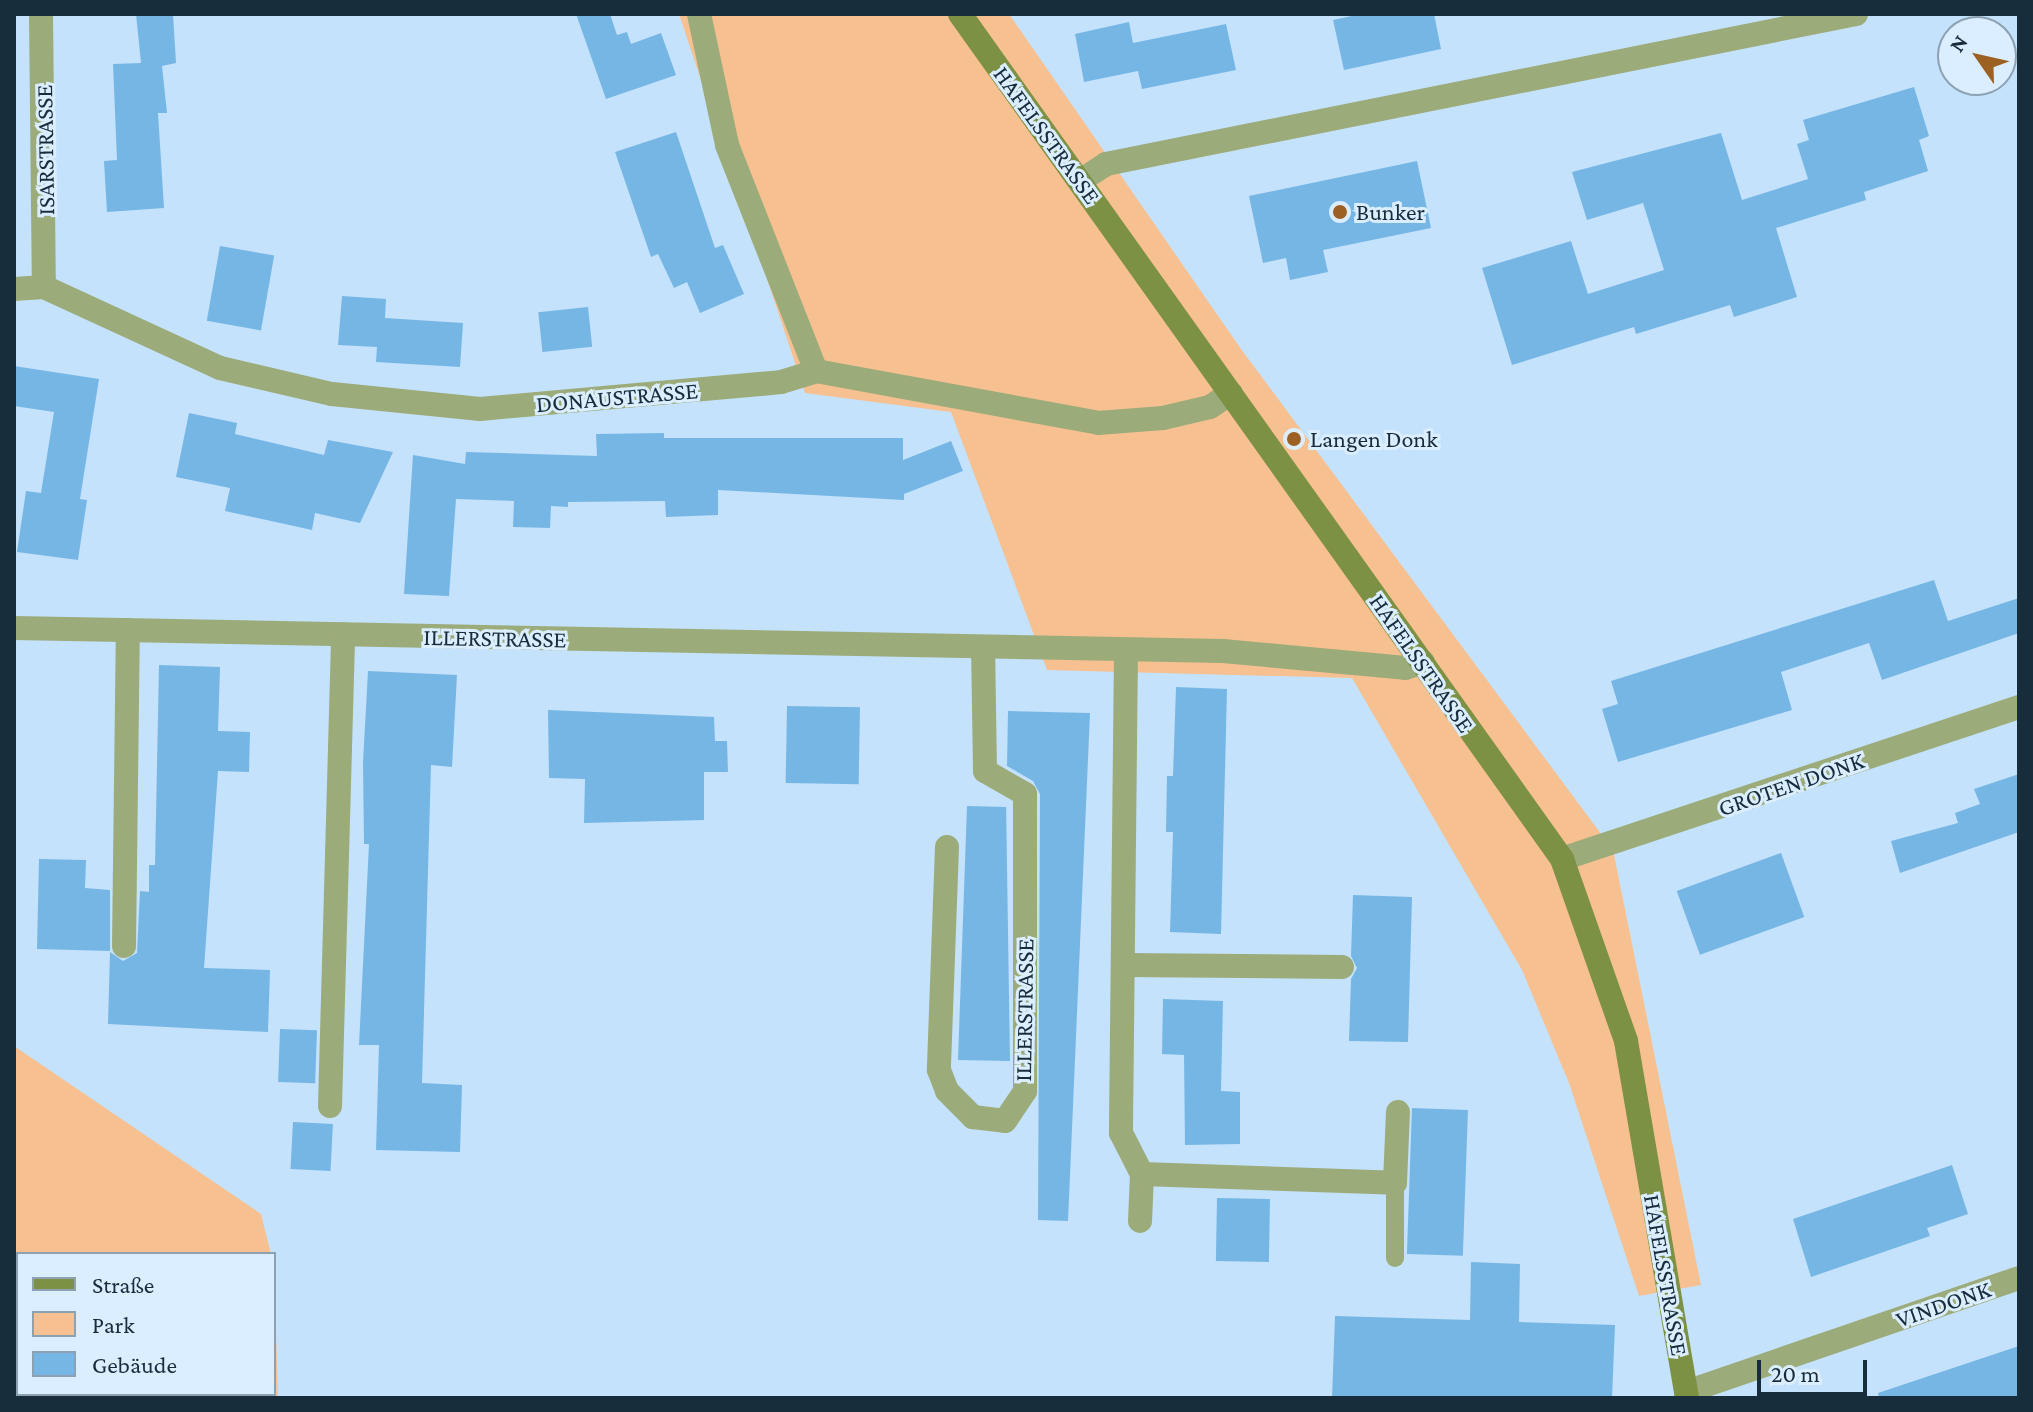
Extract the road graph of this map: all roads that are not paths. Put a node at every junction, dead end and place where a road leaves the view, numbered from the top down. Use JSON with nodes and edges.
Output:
{"nodes":[{"id":1,"x":41,"y":14,"type":"edge"},
{"id":2,"x":699,"y":14,"type":"edge"},
{"id":3,"x":960,"y":14,"type":"edge"},
{"id":4,"x":1856,"y":14,"type":"edge"},
{"id":5,"x":1080,"y":181,"type":"junction"},
{"id":6,"x":44,"y":287,"type":"junction"},
{"id":7,"x":14,"y":289,"type":"edge"},
{"id":8,"x":816,"y":371,"type":"junction"},
{"id":9,"x":1231,"y":393,"type":"junction"},
{"id":10,"x":14,"y":628,"type":"edge"},
{"id":11,"x":128,"y":630,"type":"junction"},
{"id":12,"x":343,"y":634,"type":"junction"},
{"id":13,"x":983,"y":650,"type":"junction"},
{"id":14,"x":1126,"y":650,"type":"junction"},
{"id":15,"x":1423,"y":662,"type":"junction"},
{"id":16,"x":2019,"y":707,"type":"edge"},
{"id":17,"x":947,"y":847,"type":"dead end"},
{"id":18,"x":1562,"y":859,"type":"junction"},
{"id":19,"x":124,"y":946,"type":"dead end"},
{"id":20,"x":1123,"y":965,"type":"junction"},
{"id":21,"x":1342,"y":967,"type":"dead end"},
{"id":22,"x":330,"y":1106,"type":"dead end"},
{"id":23,"x":1398,"y":1112,"type":"dead end"},
{"id":24,"x":1142,"y":1174,"type":"junction"},
{"id":25,"x":1395,"y":1183,"type":"junction"},
{"id":26,"x":1140,"y":1221,"type":"dead end"},
{"id":27,"x":1395,"y":1258,"type":"dead end"},
{"id":28,"x":2019,"y":1278,"type":"edge"},
{"id":29,"x":1687,"y":1395,"type":"edge"}],
"edges":[{"from":1,"to":6,"type":"street","name":"ISARSTRASSE"},
{"from":2,"to":8,"type":"street"},
{"from":3,"to":5,"type":"main road","name":"HAFELSSTRASSE"},
{"from":4,"to":5,"type":"street"},
{"from":5,"to":9,"type":"main road","name":"HAFELSSTRASSE"},
{"from":6,"to":7,"type":"street","name":"DONAUSTRASSE"},
{"from":6,"to":8,"type":"street","name":"DONAUSTRASSE"},
{"from":8,"to":9,"type":"street","name":"DONAUSTRASSE"},
{"from":9,"to":15,"type":"main road","name":"HAFELSSTRASSE"},
{"from":10,"to":11,"type":"street","name":"ILLERSTRASSE"},
{"from":11,"to":12,"type":"street","name":"ILLERSTRASSE"},
{"from":11,"to":19,"type":"street"},
{"from":12,"to":13,"type":"street","name":"ILLERSTRASSE"},
{"from":12,"to":22,"type":"street"},
{"from":13,"to":14,"type":"street","name":"ILLERSTRASSE"},
{"from":13,"to":17,"type":"street","name":"ILLERSTRASSE"},
{"from":14,"to":15,"type":"street","name":"ILLERSTRASSE"},
{"from":14,"to":20,"type":"street"},
{"from":15,"to":18,"type":"main road","name":"HAFELSSTRASSE"},
{"from":16,"to":18,"type":"street","name":"GROTEN DONK"},
{"from":18,"to":29,"type":"main road","name":"HAFELSSTRASSE"},
{"from":20,"to":21,"type":"street"},
{"from":20,"to":24,"type":"street"},
{"from":23,"to":25,"type":"street"},
{"from":24,"to":25,"type":"street"},
{"from":24,"to":26,"type":"street"},
{"from":25,"to":27,"type":"lane"},
{"from":28,"to":29,"type":"street","name":"VINDONK"}]}
